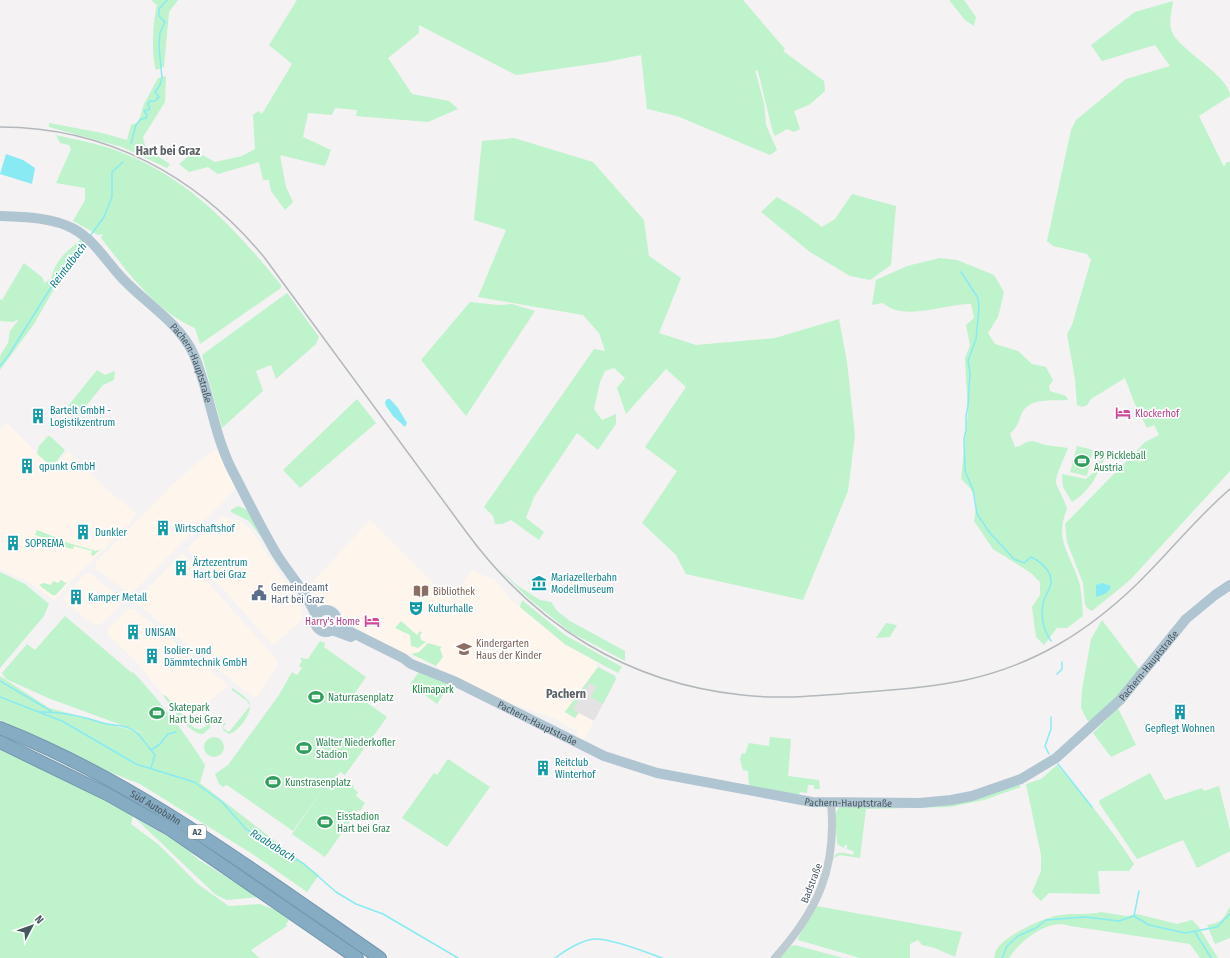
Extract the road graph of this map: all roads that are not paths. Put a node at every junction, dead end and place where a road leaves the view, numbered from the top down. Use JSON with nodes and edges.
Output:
{"nodes":[{"id":1,"x":0,"y":216,"type":"edge"},
{"id":2,"x":1230,"y":585,"type":"edge"},
{"id":3,"x":320,"y":613,"type":"junction"},
{"id":4,"x":334,"y":626,"type":"junction"},
{"id":5,"x":0,"y":728,"type":"edge"},
{"id":6,"x":0,"y":742,"type":"edge"},
{"id":7,"x":831,"y":803,"type":"junction"},
{"id":8,"x":357,"y":958,"type":"edge"},
{"id":9,"x":380,"y":958,"type":"edge"},
{"id":10,"x":775,"y":958,"type":"edge"}],
"edges":[{"from":1,"to":3,"type":"main road","name":"Pachern-Hauptstraße"},
{"from":2,"to":7,"type":"main road","name":"Pachern-Hauptstraße"},
{"from":3,"to":4,"type":"main road","name":"Pachern-Hauptstraße"},
{"from":3,"to":4,"type":"main road","name":"Pachern-Hauptstraße"},
{"from":4,"to":7,"type":"main road","name":"Pachern-Hauptstraße"},
{"from":5,"to":9,"type":"highway","name":"Süd Autobahn","number":"A2"},
{"from":6,"to":8,"type":"highway","name":"Süd Autobahn","number":"A2"},
{"from":7,"to":10,"type":"street","name":"Badstraße"}]}
